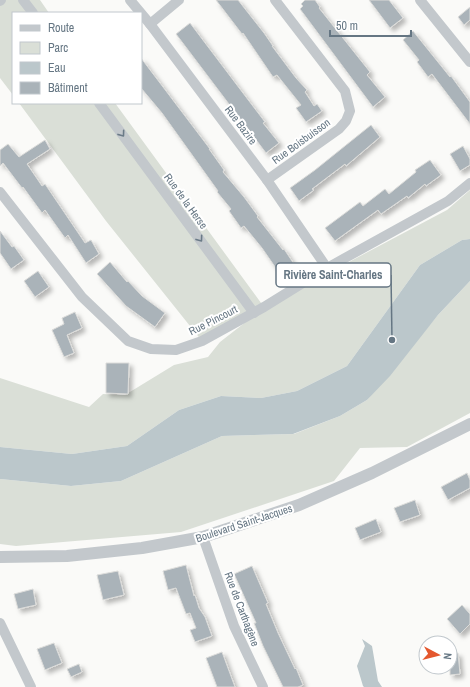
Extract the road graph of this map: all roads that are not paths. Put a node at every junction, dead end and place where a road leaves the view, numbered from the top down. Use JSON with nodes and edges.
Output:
{"nodes":[{"id":1,"x":23,"y":0,"type":"edge"},
{"id":2,"x":130,"y":0,"type":"edge"},
{"id":3,"x":179,"y":0,"type":"edge"},
{"id":4,"x":275,"y":0,"type":"edge"},
{"id":5,"x":420,"y":0,"type":"edge"},
{"id":6,"x":32,"y":12,"type":"edge"},
{"id":7,"x":140,"y":12,"type":"edge"},
{"id":8,"x":142,"y":14,"type":"edge"},
{"id":9,"x":150,"y":24,"type":"junction"},
{"id":10,"x":470,"y":62,"type":"edge"},
{"id":11,"x":100,"y":104,"type":"edge"},
{"id":12,"x":267,"y":180,"type":"junction"},
{"id":13,"x":470,"y":183,"type":"edge"},
{"id":14,"x":0,"y":192,"type":"edge"},
{"id":15,"x":327,"y":268,"type":"junction"},
{"id":16,"x":254,"y":313,"type":"junction"},
{"id":17,"x":470,"y":424,"type":"edge"},
{"id":18,"x":203,"y":537,"type":"junction"},
{"id":19,"x":0,"y":557,"type":"edge"},
{"id":20,"x":0,"y":623,"type":"edge"},
{"id":21,"x":31,"y":687,"type":"edge"},
{"id":22,"x":263,"y":687,"type":"edge"}],
"edges":[{"from":1,"to":6,"type":"street"},
{"from":2,"to":7,"type":"street","name":"Rue Bazire"},
{"from":3,"to":9,"type":"street"},
{"from":4,"to":12,"type":"street","name":"Rue Boisbuisson"},
{"from":5,"to":10,"type":"street"},
{"from":8,"to":9,"type":"street","name":"Rue Bazire"},
{"from":9,"to":12,"type":"street","name":"Rue Bazire"},
{"from":11,"to":16,"type":"street","name":"Rue de la Herse","one_way":true},
{"from":12,"to":15,"type":"street","name":"Rue Bazire"},
{"from":13,"to":15,"type":"street","name":"Rue Pincourt"},
{"from":14,"to":16,"type":"street","name":"Rue Pincourt"},
{"from":15,"to":16,"type":"street","name":"Rue Pincourt"},
{"from":17,"to":18,"type":"street","name":"Boulevard Saint-Jacques"},
{"from":18,"to":19,"type":"street","name":"Boulevard Saint-Jacques"},
{"from":18,"to":22,"type":"street","name":"Rue de Carthagène"},
{"from":20,"to":21,"type":"street"}]}
